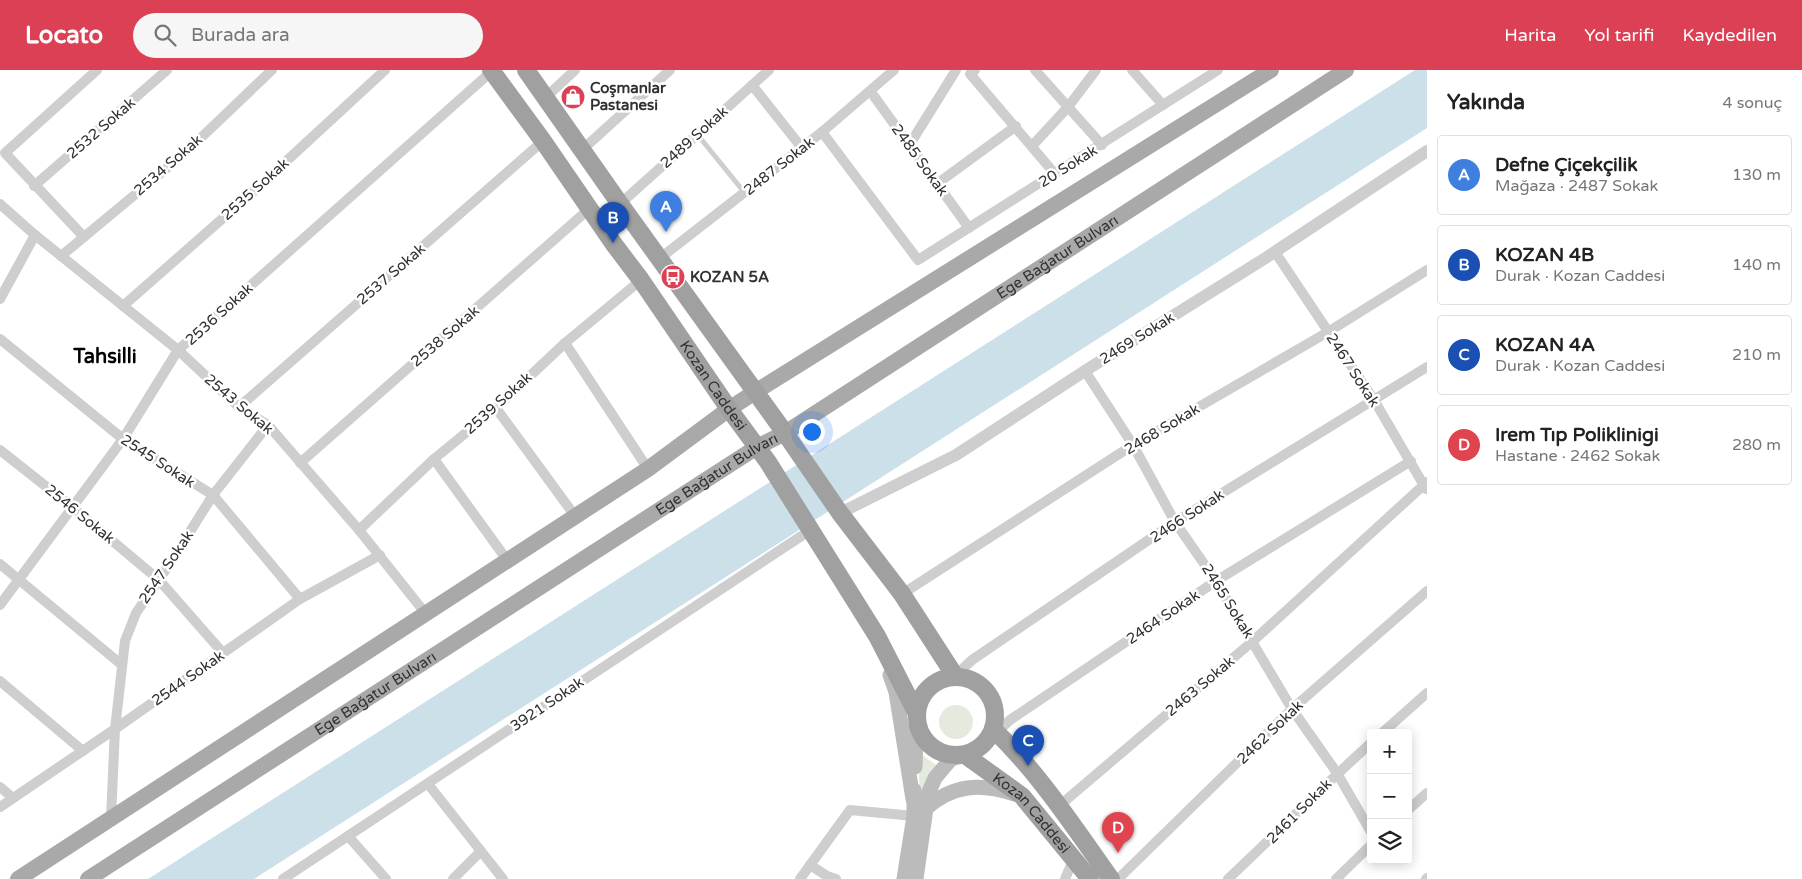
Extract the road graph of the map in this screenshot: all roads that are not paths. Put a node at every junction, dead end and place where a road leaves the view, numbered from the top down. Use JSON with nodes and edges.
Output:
{"nodes":[{"id":1,"x":97,"y":70,"type":"edge"},
{"id":2,"x":167,"y":70,"type":"edge"},
{"id":3,"x":272,"y":70,"type":"edge"},
{"id":4,"x":385,"y":70,"type":"edge"},
{"id":5,"x":514,"y":70,"type":"edge"},
{"id":6,"x":526,"y":70,"type":"edge"},
{"id":7,"x":575,"y":70,"type":"edge"},
{"id":8,"x":670,"y":70,"type":"edge"},
{"id":9,"x":768,"y":70,"type":"edge"},
{"id":10,"x":894,"y":70,"type":"edge"},
{"id":11,"x":956,"y":70,"type":"edge"},
{"id":12,"x":1035,"y":70,"type":"edge"},
{"id":13,"x":1096,"y":70,"type":"edge"},
{"id":14,"x":1132,"y":70,"type":"edge"},
{"id":15,"x":1218,"y":70,"type":"edge"},
{"id":16,"x":1271,"y":70,"type":"edge"},
{"id":17,"x":1346,"y":70,"type":"edge"},
{"id":18,"x":973,"y":72,"type":"edge"},
{"id":19,"x":493,"y":73,"type":"edge"},
{"id":20,"x":752,"y":85,"type":"junction"},
{"id":21,"x":871,"y":92,"type":"junction"},
{"id":22,"x":546,"y":98,"type":"junction"},
{"id":23,"x":1163,"y":105,"type":"junction"},
{"id":24,"x":1068,"y":107,"type":"junction"},
{"id":25,"x":1016,"y":126,"type":"junction"},
{"id":26,"x":822,"y":132,"type":"junction"},
{"id":27,"x":697,"y":134,"type":"junction"},
{"id":28,"x":543,"y":141,"type":"junction"},
{"id":29,"x":910,"y":144,"type":"junction"},
{"id":30,"x":1102,"y":145,"type":"junction"},
{"id":31,"x":1032,"y":146,"type":"junction"},
{"id":32,"x":802,"y":148,"type":"junction"},
{"id":33,"x":582,"y":150,"type":"junction"},
{"id":34,"x":1427,"y":151,"type":"edge"},
{"id":35,"x":1055,"y":174,"type":"junction"},
{"id":36,"x":938,"y":184,"type":"junction"},
{"id":37,"x":34,"y":186,"type":"junction"},
{"id":38,"x":745,"y":193,"type":"junction"},
{"id":39,"x":0,"y":204,"type":"edge"},
{"id":40,"x":620,"y":204,"type":"junction"},
{"id":41,"x":590,"y":209,"type":"junction"},
{"id":42,"x":969,"y":228,"type":"junction"},
{"id":43,"x":35,"y":235,"type":"junction"},
{"id":44,"x":84,"y":237,"type":"junction"},
{"id":45,"x":1275,"y":252,"type":"junction"},
{"id":46,"x":61,"y":256,"type":"junction"},
{"id":47,"x":660,"y":259,"type":"junction"},
{"id":48,"x":1427,"y":270,"type":"edge"},
{"id":49,"x":641,"y":280,"type":"junction"},
{"id":50,"x":0,"y":299,"type":"edge"},
{"id":51,"x":123,"y":306,"type":"junction"},
{"id":52,"x":1328,"y":332,"type":"junction"},
{"id":53,"x":0,"y":340,"type":"edge"},
{"id":54,"x":564,"y":344,"type":"junction"},
{"id":55,"x":178,"y":350,"type":"junction"},
{"id":56,"x":1427,"y":368,"type":"edge"},
{"id":57,"x":1085,"y":371,"type":"junction"},
{"id":58,"x":755,"y":392,"type":"junction"},
{"id":59,"x":1374,"y":400,"type":"junction"},
{"id":60,"x":239,"y":407,"type":"junction"},
{"id":61,"x":496,"y":408,"type":"junction"},
{"id":62,"x":729,"y":409,"type":"junction"},
{"id":63,"x":268,"y":425,"type":"junction"},
{"id":64,"x":785,"y":433,"type":"junction"},
{"id":65,"x":122,"y":439,"type":"junction"},
{"id":66,"x":1133,"y":445,"type":"junction"},
{"id":67,"x":757,"y":447,"type":"junction"},
{"id":68,"x":0,"y":450,"type":"edge"},
{"id":69,"x":434,"y":459,"type":"junction"},
{"id":70,"x":1411,"y":461,"type":"junction"},
{"id":71,"x":300,"y":463,"type":"junction"},
{"id":72,"x":648,"y":469,"type":"junction"},
{"id":73,"x":1426,"y":486,"type":"edge"},
{"id":74,"x":213,"y":495,"type":"junction"},
{"id":75,"x":72,"y":507,"type":"junction"},
{"id":76,"x":840,"y":513,"type":"junction"},
{"id":77,"x":575,"y":516,"type":"junction"},
{"id":78,"x":1175,"y":522,"type":"junction"},
{"id":79,"x":812,"y":529,"type":"junction"},
{"id":80,"x":359,"y":530,"type":"junction"},
{"id":81,"x":380,"y":555,"type":"junction"},
{"id":82,"x":507,"y":560,"type":"junction"},
{"id":83,"x":0,"y":564,"type":"edge"},
{"id":84,"x":18,"y":580,"type":"junction"},
{"id":85,"x":159,"y":580,"type":"junction"},
{"id":86,"x":1216,"y":580,"type":"junction"},
{"id":87,"x":1427,"y":591,"type":"edge"},
{"id":88,"x":902,"y":594,"type":"junction"},
{"id":89,"x":300,"y":598,"type":"junction"},
{"id":90,"x":0,"y":605,"type":"edge"},
{"id":91,"x":426,"y":614,"type":"junction"},
{"id":92,"x":877,"y":636,"type":"junction"},
{"id":93,"x":1253,"y":641,"type":"junction"},
{"id":94,"x":223,"y":653,"type":"junction"},
{"id":95,"x":122,"y":665,"type":"junction"},
{"id":96,"x":955,"y":676,"type":"junction"},
{"id":97,"x":0,"y":681,"type":"edge"},
{"id":98,"x":1427,"y":693,"type":"edge"},
{"id":99,"x":1292,"y":710,"type":"junction"},
{"id":100,"x":917,"y":714,"type":"junction"},
{"id":101,"x":115,"y":729,"type":"junction"},
{"id":102,"x":1386,"y":729,"type":"edge"},
{"id":103,"x":995,"y":730,"type":"junction"},
{"id":104,"x":1367,"y":747,"type":"edge"},
{"id":105,"x":83,"y":751,"type":"junction"},
{"id":106,"x":966,"y":755,"type":"junction"},
{"id":107,"x":1337,"y":773,"type":"junction"},
{"id":108,"x":428,"y":784,"type":"junction"},
{"id":109,"x":0,"y":787,"type":"edge"},
{"id":110,"x":1427,"y":793,"type":"edge"},
{"id":111,"x":1022,"y":796,"type":"junction"},
{"id":112,"x":13,"y":798,"type":"junction"},
{"id":113,"x":913,"y":798,"type":"junction"},
{"id":114,"x":1059,"y":806,"type":"junction"},
{"id":115,"x":1412,"y":806,"type":"edge"},
{"id":116,"x":0,"y":807,"type":"edge"},
{"id":117,"x":919,"y":812,"type":"junction"},
{"id":118,"x":111,"y":818,"type":"junction"},
{"id":119,"x":1367,"y":825,"type":"edge"},
{"id":120,"x":348,"y":836,"type":"junction"},
{"id":121,"x":1367,"y":849,"type":"edge"},
{"id":122,"x":480,"y":852,"type":"junction"},
{"id":123,"x":1074,"y":858,"type":"junction"},
{"id":124,"x":810,"y":866,"type":"junction"},
{"id":125,"x":375,"y":875,"type":"edge"},
{"id":126,"x":830,"y":878,"type":"edge"},
{"id":127,"x":18,"y":879,"type":"edge"},
{"id":128,"x":88,"y":879,"type":"edge"},
{"id":129,"x":283,"y":879,"type":"edge"},
{"id":130,"x":386,"y":879,"type":"edge"},
{"id":131,"x":453,"y":879,"type":"edge"},
{"id":132,"x":503,"y":879,"type":"edge"},
{"id":133,"x":800,"y":879,"type":"edge"},
{"id":134,"x":904,"y":879,"type":"edge"},
{"id":135,"x":916,"y":879,"type":"edge"},
{"id":136,"x":1064,"y":879,"type":"edge"},
{"id":137,"x":1090,"y":879,"type":"edge"},
{"id":138,"x":1111,"y":879,"type":"edge"},
{"id":139,"x":1118,"y":879,"type":"edge"},
{"id":140,"x":1228,"y":879,"type":"edge"},
{"id":141,"x":1336,"y":879,"type":"edge"}],
"edges":[{"from":1,"to":37,"type":"street"},
{"from":2,"to":37,"type":"street","name":"2532 Sokak"},
{"from":3,"to":44,"type":"street","name":"2534 Sokak"},
{"from":4,"to":51,"type":"street","name":"2535 Sokak"},
{"from":5,"to":19,"type":"highway"},
{"from":6,"to":22,"type":"highway","name":"Kozan Caddesi"},
{"from":7,"to":22,"type":"street"},
{"from":8,"to":33,"type":"street"},
{"from":9,"to":20,"type":"street","name":"2489 Sokak"},
{"from":10,"to":21,"type":"street","name":"2487 Sokak"},
{"from":11,"to":29,"type":"street"},
{"from":12,"to":24,"type":"street"},
{"from":13,"to":24,"type":"street"},
{"from":14,"to":23,"type":"street"},
{"from":15,"to":23,"type":"street","name":"20 Sokak"},
{"from":16,"to":58,"type":"main road"},
{"from":17,"to":64,"type":"main road","name":"Ege Bağatur Bulvarı"},
{"from":18,"to":25,"type":"street"},
{"from":19,"to":28,"type":"highway","name":"Kozan Caddesi"},
{"from":19,"to":55,"type":"street","name":"2536 Sokak"},
{"from":20,"to":27,"type":"street","name":"2489 Sokak"},
{"from":20,"to":32,"type":"street"},
{"from":21,"to":26,"type":"street","name":"2487 Sokak"},
{"from":21,"to":29,"type":"street","name":"2485 Sokak"},
{"from":22,"to":33,"type":"highway","name":"Kozan Caddesi"},
{"from":23,"to":30,"type":"street","name":"20 Sokak"},
{"from":24,"to":30,"type":"street"},
{"from":24,"to":31,"type":"street"},
{"from":25,"to":31,"type":"street"},
{"from":25,"to":36,"type":"street"},
{"from":26,"to":32,"type":"street","name":"2487 Sokak"},
{"from":26,"to":42,"type":"street","name":"20 Sokak"},
{"from":27,"to":38,"type":"lane"},
{"from":27,"to":40,"type":"street","name":"2489 Sokak"},
{"from":28,"to":41,"type":"highway","name":"Kozan Caddesi"},
{"from":28,"to":60,"type":"street","name":"2537 Sokak"},
{"from":29,"to":36,"type":"street","name":"2485 Sokak"},
{"from":30,"to":35,"type":"street","name":"20 Sokak"},
{"from":31,"to":35,"type":"street"},
{"from":32,"to":38,"type":"street","name":"2487 Sokak"},
{"from":33,"to":40,"type":"highway","name":"Kozan Caddesi"},
{"from":34,"to":45,"type":"street","name":"2469 Sokak"},
{"from":35,"to":42,"type":"street","name":"20 Sokak"},
{"from":36,"to":42,"type":"street","name":"2485 Sokak"},
{"from":37,"to":44,"type":"street"},
{"from":38,"to":47,"type":"street","name":"2487 Sokak"},
{"from":39,"to":43,"type":"street","name":"2543 Sokak"},
{"from":40,"to":47,"type":"highway","name":"Kozan Caddesi"},
{"from":41,"to":49,"type":"highway","name":"Kozan Caddesi"},
{"from":41,"to":71,"type":"street","name":"2538 Sokak"},
{"from":43,"to":46,"type":"street","name":"2543 Sokak"},
{"from":43,"to":50,"type":"street"},
{"from":44,"to":46,"type":"street","name":"2534 Sokak"},
{"from":45,"to":52,"type":"street","name":"2467 Sokak"},
{"from":45,"to":57,"type":"street","name":"2469 Sokak"},
{"from":46,"to":51,"type":"street","name":"2543 Sokak"},
{"from":47,"to":58,"type":"highway","name":"Kozan Caddesi"},
{"from":48,"to":52,"type":"street","name":"2468 Sokak"},
{"from":49,"to":54,"type":"street","name":"2539 Sokak"},
{"from":49,"to":62,"type":"highway","name":"Kozan Caddesi"},
{"from":51,"to":55,"type":"street","name":"2543 Sokak"},
{"from":52,"to":59,"type":"street","name":"2467 Sokak"},
{"from":52,"to":66,"type":"street","name":"2468 Sokak"},
{"from":53,"to":65,"type":"street","name":"2545 Sokak"},
{"from":54,"to":61,"type":"street","name":"2539 Sokak"},
{"from":54,"to":72,"type":"street"},
{"from":55,"to":60,"type":"street","name":"2543 Sokak"},
{"from":55,"to":65,"type":"street","name":"2536 Sokak"},
{"from":56,"to":59,"type":"street","name":"2466 Sokak"},
{"from":57,"to":66,"type":"street","name":"2465 Sokak"},
{"from":57,"to":76,"type":"street","name":"2469 Sokak"},
{"from":58,"to":62,"type":"main road"},
{"from":58,"to":64,"type":"highway","name":"Kozan Caddesi"},
{"from":59,"to":70,"type":"street","name":"2467 Sokak"},
{"from":59,"to":78,"type":"street","name":"2466 Sokak"},
{"from":60,"to":63,"type":"street","name":"2543 Sokak"},
{"from":61,"to":69,"type":"street","name":"2539 Sokak"},
{"from":61,"to":77,"type":"street"},
{"from":62,"to":67,"type":"highway","name":"Kozan Caddesi"},
{"from":62,"to":72,"type":"main road"},
{"from":63,"to":71,"type":"street","name":"2543 Sokak"},
{"from":63,"to":74,"type":"street","name":"2547 Sokak"},
{"from":64,"to":67,"type":"main road","name":"Ege Bağatur Bulvarı"},
{"from":64,"to":76,"type":"highway","name":"Kozan Caddesi"},
{"from":65,"to":74,"type":"street","name":"2545 Sokak"},
{"from":65,"to":75,"type":"street","name":"2536 Sokak"},
{"from":66,"to":78,"type":"street","name":"2465 Sokak"},
{"from":66,"to":88,"type":"street","name":"2468 Sokak"},
{"from":67,"to":79,"type":"highway","name":"Kozan Caddesi"},
{"from":67,"to":128,"type":"main road","name":"Ege Bağatur Bulvarı"},
{"from":68,"to":75,"type":"street","name":"2546 Sokak"},
{"from":69,"to":80,"type":"street","name":"2539 Sokak"},
{"from":69,"to":82,"type":"street"},
{"from":70,"to":73,"type":"street","name":"2467 Sokak"},
{"from":70,"to":86,"type":"street","name":"2464 Sokak"},
{"from":71,"to":80,"type":"street","name":"2543 Sokak"},
{"from":72,"to":77,"type":"main road"},
{"from":73,"to":93,"type":"street","name":"2463 Sokak"},
{"from":74,"to":85,"type":"street","name":"2547 Sokak"},
{"from":74,"to":89,"type":"street","name":"2545 Sokak"},
{"from":75,"to":84,"type":"street","name":"2536 Sokak"},
{"from":75,"to":85,"type":"street","name":"2546 Sokak"},
{"from":76,"to":88,"type":"highway","name":"Kozan Caddesi"},
{"from":77,"to":82,"type":"main road"},
{"from":78,"to":86,"type":"street","name":"2465 Sokak"},
{"from":78,"to":96,"type":"street","name":"2466 Sokak"},
{"from":79,"to":92,"type":"highway","name":"Kozan Caddesi"},
{"from":79,"to":108,"type":"street","name":"3921 Sokak"},
{"from":80,"to":81,"type":"street","name":"2543 Sokak"},
{"from":81,"to":89,"type":"street","name":"2544 Sokak"},
{"from":81,"to":91,"type":"street","name":"2543 Sokak"},
{"from":82,"to":91,"type":"main road"},
{"from":83,"to":84,"type":"street"},
{"from":84,"to":90,"type":"street","name":"2536 Sokak"},
{"from":84,"to":95,"type":"street"},
{"from":85,"to":94,"type":"street","name":"2546 Sokak"},
{"from":85,"to":95,"type":"street","name":"2547 Sokak"},
{"from":86,"to":93,"type":"street","name":"2465 Sokak"},
{"from":86,"to":103,"type":"street","name":"2464 Sokak"},
{"from":87,"to":99,"type":"street","name":"2462 Sokak"},
{"from":88,"to":96,"type":"highway","name":"Kozan Caddesi"},
{"from":89,"to":94,"type":"street","name":"2544 Sokak"},
{"from":91,"to":118,"type":"main road"},
{"from":92,"to":100,"type":"highway","name":"Kozan Caddesi"},
{"from":92,"to":113,"type":"main road"},
{"from":93,"to":99,"type":"street","name":"2465 Sokak"},
{"from":93,"to":114,"type":"street","name":"2463 Sokak"},
{"from":94,"to":101,"type":"street","name":"2544 Sokak"},
{"from":95,"to":101,"type":"street","name":"2547 Sokak"},
{"from":96,"to":100,"type":"highway"},
{"from":96,"to":103,"type":"highway"},
{"from":97,"to":105,"type":"street"},
{"from":98,"to":102,"type":"street"},
{"from":99,"to":107,"type":"street","name":"2465 Sokak"},
{"from":99,"to":139,"type":"street","name":"2462 Sokak"},
{"from":100,"to":106,"type":"highway"},
{"from":100,"to":113,"type":"main road"},
{"from":101,"to":105,"type":"street","name":"2544 Sokak"},
{"from":101,"to":118,"type":"street","name":"2547 Sokak"},
{"from":103,"to":106,"type":"highway"},
{"from":103,"to":114,"type":"highway","name":"Kozan Caddesi"},
{"from":104,"to":107,"type":"street","name":"2461 Sokak"},
{"from":105,"to":112,"type":"street","name":"2544 Sokak"},
{"from":106,"to":111,"type":"highway","name":"Kozan Caddesi"},
{"from":106,"to":117,"type":"main road"},
{"from":107,"to":119,"type":"street","name":"2465 Sokak"},
{"from":107,"to":140,"type":"street","name":"2461 Sokak"},
{"from":108,"to":120,"type":"street","name":"3921 Sokak"},
{"from":108,"to":122,"type":"street"},
{"from":109,"to":112,"type":"street"},
{"from":110,"to":115,"type":"street"},
{"from":111,"to":117,"type":"main road"},
{"from":111,"to":123,"type":"highway","name":"Kozan Caddesi"},
{"from":112,"to":116,"type":"street","name":"2544 Sokak"},
{"from":113,"to":117,"type":"main road"},
{"from":114,"to":138,"type":"highway","name":"Kozan Caddesi"},
{"from":117,"to":124,"type":"street"},
{"from":117,"to":134,"type":"main road"},
{"from":117,"to":135,"type":"main road"},
{"from":118,"to":127,"type":"main road"},
{"from":120,"to":125,"type":"street"},
{"from":120,"to":129,"type":"street","name":"3921 Sokak"},
{"from":121,"to":141,"type":"street"},
{"from":122,"to":131,"type":"street"},
{"from":122,"to":132,"type":"street"},
{"from":123,"to":136,"type":"street"},
{"from":123,"to":137,"type":"highway","name":"Kozan Caddesi"},
{"from":124,"to":126,"type":"street"},
{"from":124,"to":133,"type":"street"},
{"from":125,"to":130,"type":"street"}]}
